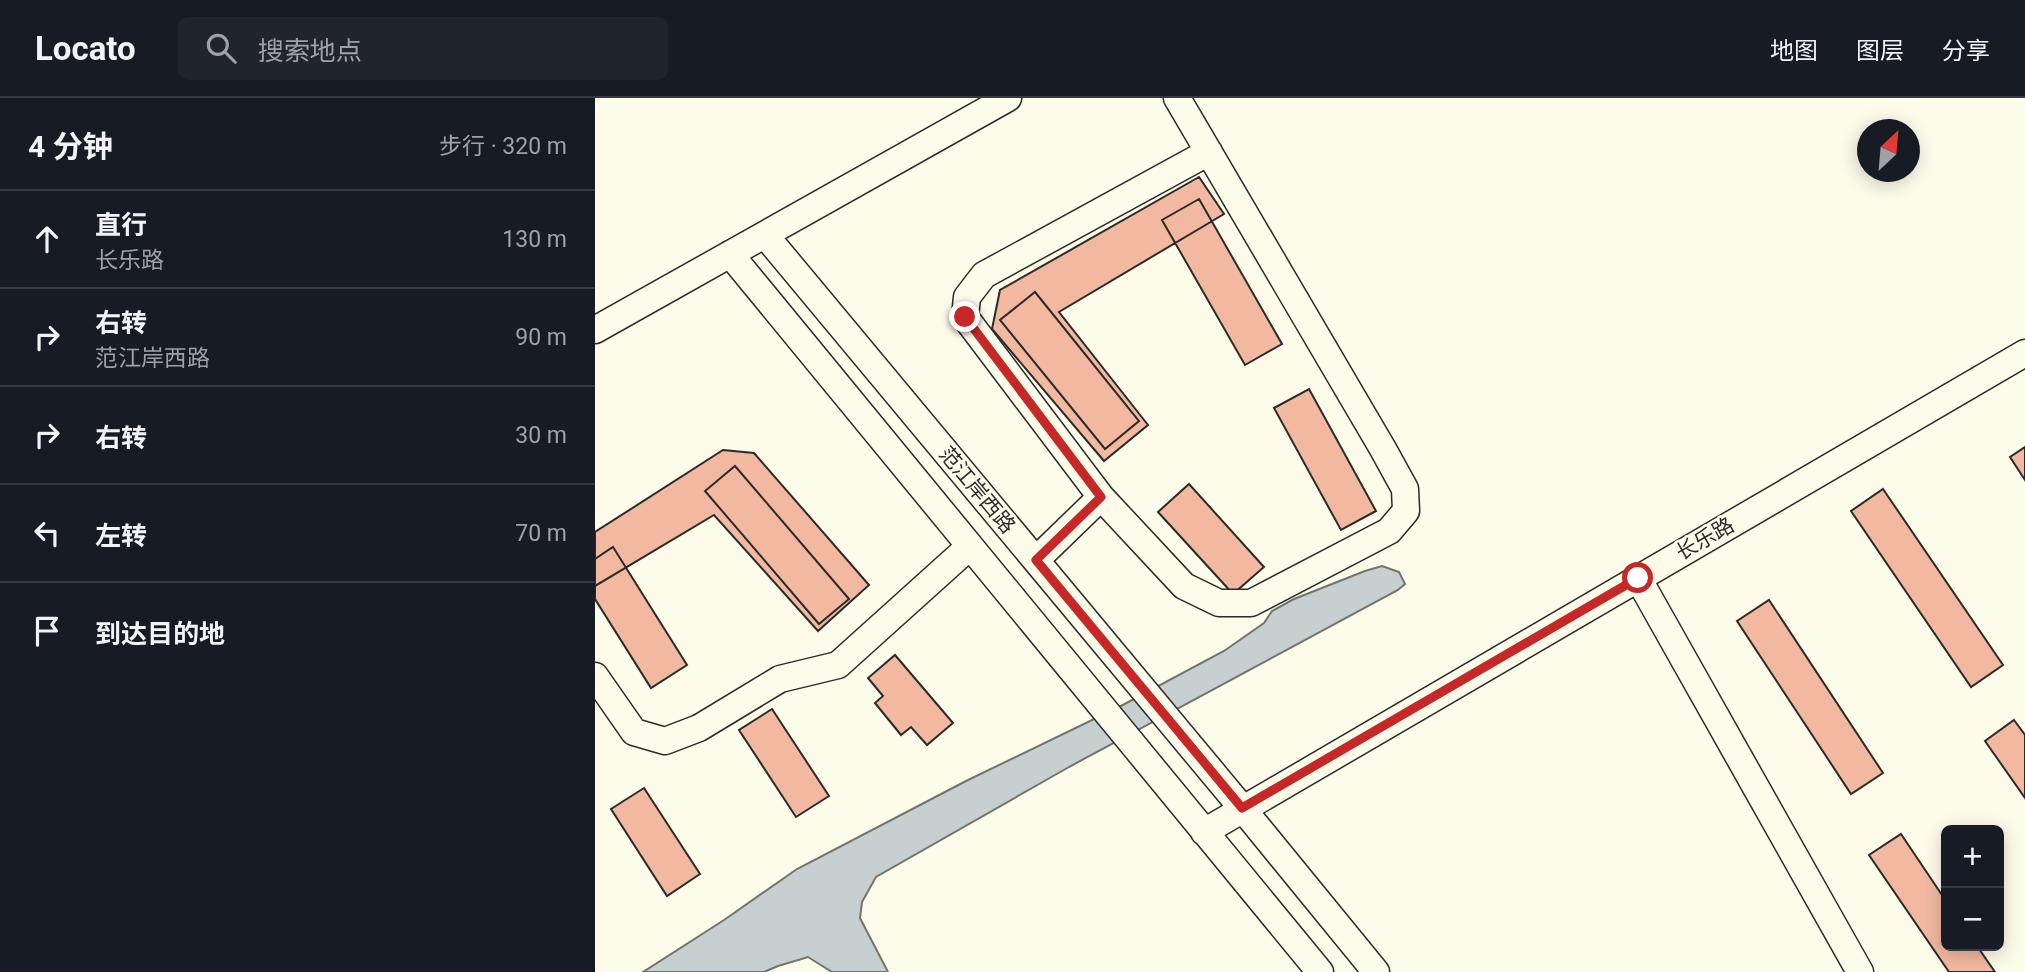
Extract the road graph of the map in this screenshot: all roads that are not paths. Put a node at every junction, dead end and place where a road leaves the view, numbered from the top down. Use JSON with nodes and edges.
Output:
{"nodes":[{"id":1,"x":1008,"y":98,"type":"edge"},
{"id":2,"x":1177,"y":98,"type":"edge"},
{"id":3,"x":1209,"y":152,"type":"junction"},
{"id":4,"x":765,"y":235,"type":"junction"},
{"id":5,"x":730,"y":254,"type":"junction"},
{"id":6,"x":595,"y":330,"type":"edge"},
{"id":7,"x":2025,"y":353,"type":"edge"},
{"id":8,"x":1101,"y":497,"type":"junction"},
{"id":9,"x":969,"y":547,"type":"junction"},
{"id":10,"x":1036,"y":560,"type":"junction"},
{"id":11,"x":1638,"y":578,"type":"junction"},
{"id":12,"x":595,"y":676,"type":"edge"},
{"id":13,"x":1242,"y":808,"type":"junction"},
{"id":14,"x":1204,"y":832,"type":"junction"},
{"id":15,"x":1320,"y":972,"type":"edge"},
{"id":16,"x":1376,"y":972,"type":"edge"},
{"id":17,"x":1860,"y":972,"type":"edge"}],
"edges":[{"from":1,"to":4,"type":"street"},
{"from":2,"to":3,"type":"street"},
{"from":3,"to":8,"type":"street"},
{"from":3,"to":8,"type":"street"},
{"from":4,"to":5,"type":"street"},
{"from":4,"to":10,"type":"street","name":"范江岸西路"},
{"from":5,"to":6,"type":"street"},
{"from":5,"to":9,"type":"street","name":"范江岸西路"},
{"from":7,"to":11,"type":"street","name":"长乐路"},
{"from":8,"to":10,"type":"street"},
{"from":9,"to":12,"type":"street"},
{"from":9,"to":14,"type":"street","name":"范江岸西路"},
{"from":10,"to":13,"type":"street","name":"范江岸西路"},
{"from":11,"to":13,"type":"street","name":"长乐路"},
{"from":11,"to":17,"type":"street"},
{"from":13,"to":14,"type":"street","name":"长乐路"},
{"from":13,"to":16,"type":"street","name":"范江岸西路"},
{"from":14,"to":15,"type":"street","name":"范江岸西路"}]}
